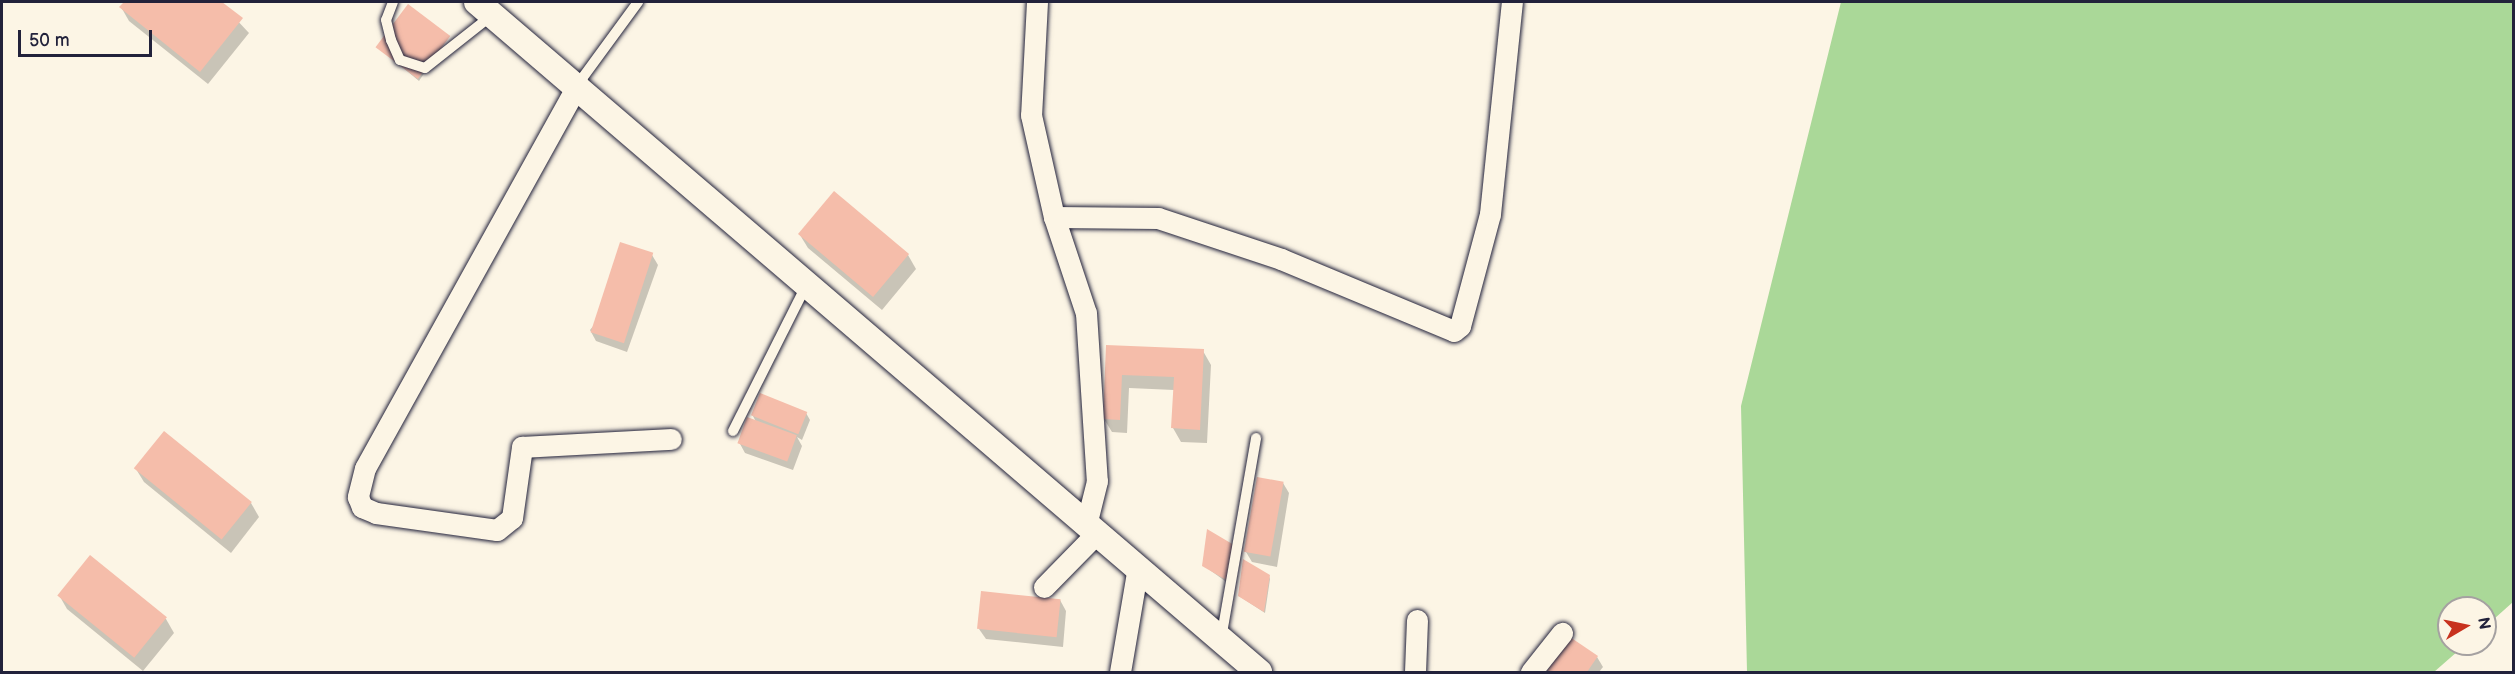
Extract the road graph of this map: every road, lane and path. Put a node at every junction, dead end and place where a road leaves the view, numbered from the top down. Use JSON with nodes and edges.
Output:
{"nodes":[{"id":1,"x":393,"y":2,"type":"edge"},
{"id":2,"x":638,"y":2,"type":"edge"},
{"id":3,"x":1037,"y":2,"type":"edge"},
{"id":4,"x":1512,"y":2,"type":"edge"},
{"id":5,"x":485,"y":8,"type":"edge"},
{"id":6,"x":578,"y":84,"type":"junction"},
{"id":7,"x":1054,"y":217,"type":"junction"},
{"id":8,"x":807,"y":284,"type":"junction"},
{"id":9,"x":733,"y":430,"type":"dead end"},
{"id":10,"x":1256,"y":438,"type":"dead end"},
{"id":11,"x":672,"y":439,"type":"dead end"},
{"id":12,"x":1091,"y":530,"type":"junction"},
{"id":13,"x":1138,"y":567,"type":"junction"},
{"id":14,"x":1044,"y":587,"type":"dead end"},
{"id":15,"x":1417,"y":620,"type":"dead end"},
{"id":16,"x":1562,"y":633,"type":"dead end"},
{"id":17,"x":1221,"y":639,"type":"junction"},
{"id":18,"x":1120,"y":672,"type":"edge"},
{"id":19,"x":1259,"y":672,"type":"edge"},
{"id":20,"x":1415,"y":672,"type":"edge"},
{"id":21,"x":1531,"y":672,"type":"edge"}],
"edges":[{"from":1,"to":5,"type":"lane"},
{"from":2,"to":6,"type":"lane"},
{"from":3,"to":7,"type":"street"},
{"from":4,"to":7,"type":"street"},
{"from":5,"to":6,"type":"street"},
{"from":6,"to":8,"type":"street"},
{"from":6,"to":11,"type":"street"},
{"from":7,"to":12,"type":"street"},
{"from":8,"to":9,"type":"lane"},
{"from":8,"to":12,"type":"street"},
{"from":10,"to":17,"type":"lane"},
{"from":12,"to":13,"type":"street"},
{"from":12,"to":14,"type":"street"},
{"from":13,"to":17,"type":"street"},
{"from":13,"to":18,"type":"street"},
{"from":15,"to":20,"type":"street"},
{"from":16,"to":21,"type":"street"},
{"from":17,"to":19,"type":"street"}]}
